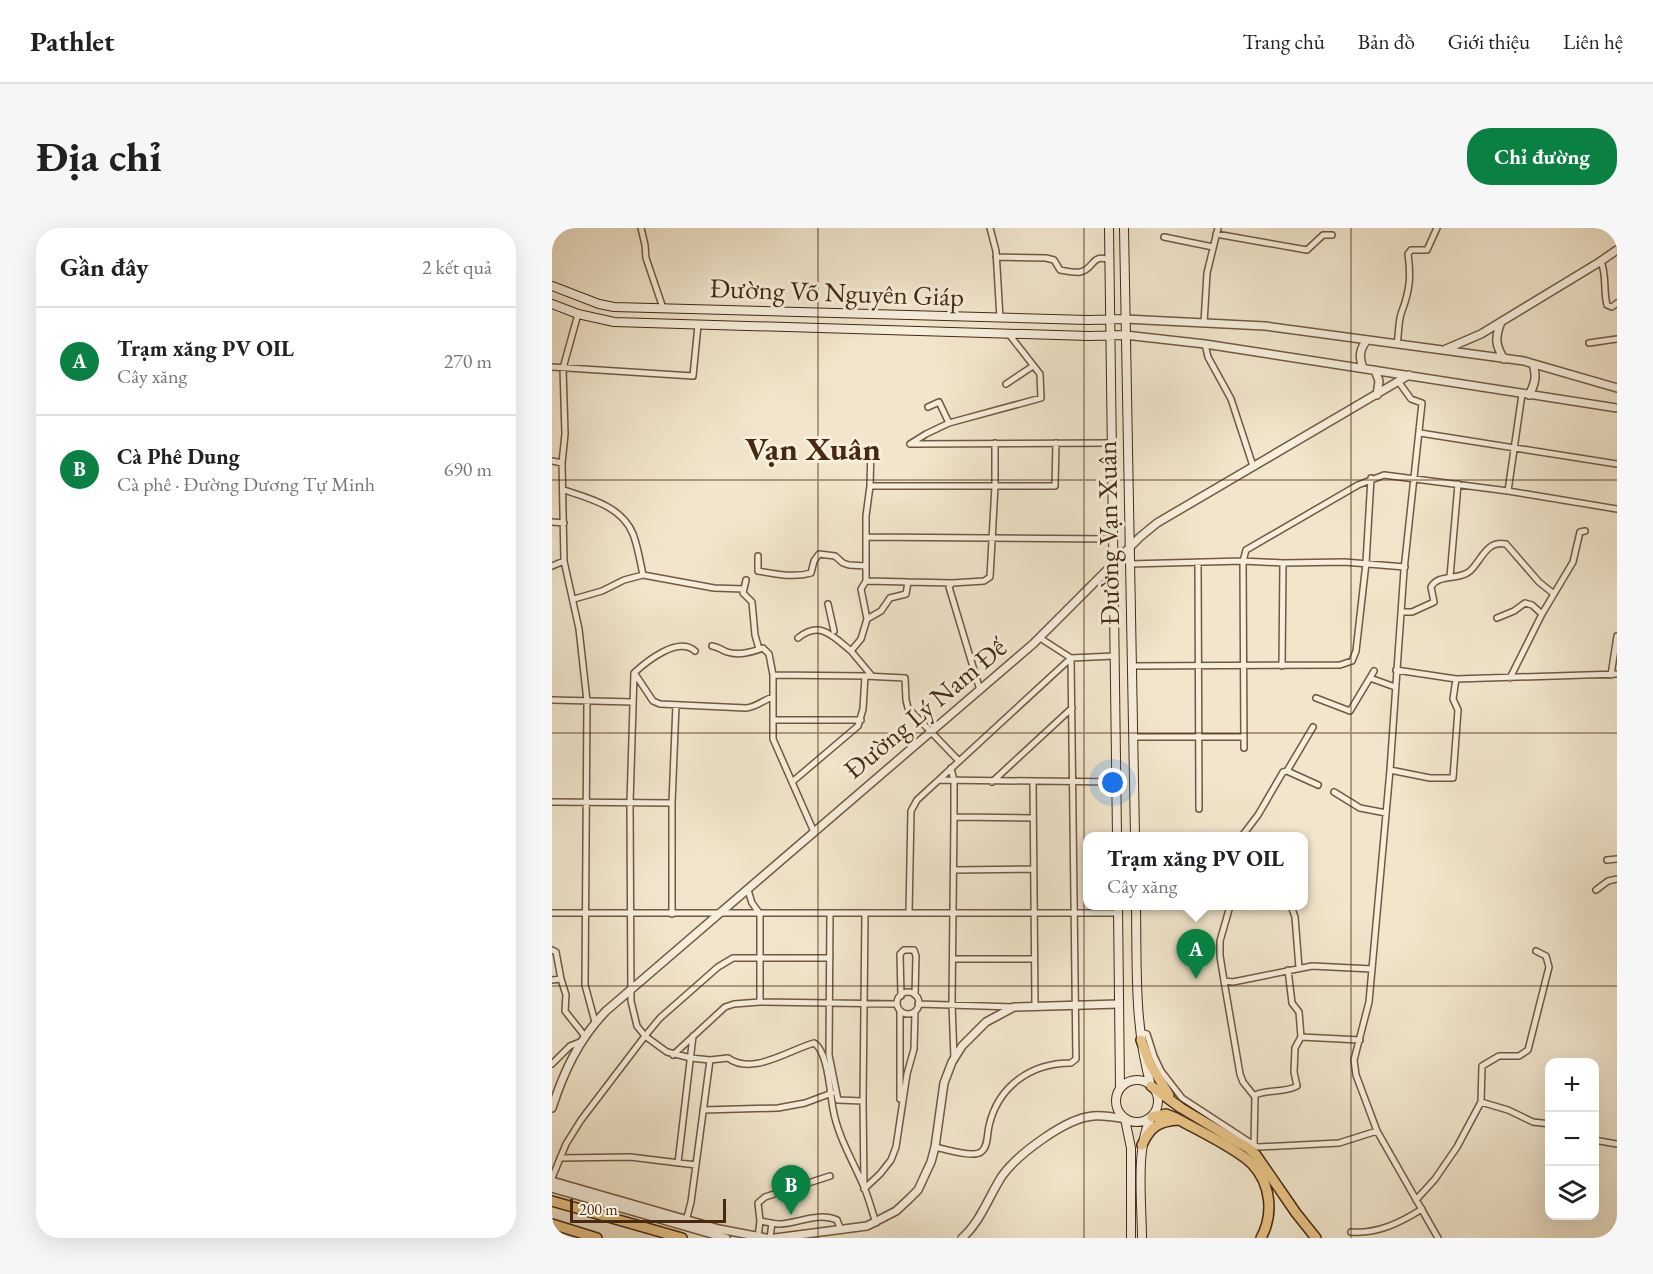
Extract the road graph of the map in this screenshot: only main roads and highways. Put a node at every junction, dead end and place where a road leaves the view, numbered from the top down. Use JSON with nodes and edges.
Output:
{"nodes":[{"id":1,"x":1109,"y":228,"type":"edge"},
{"id":2,"x":1124,"y":228,"type":"edge"},
{"id":3,"x":552,"y":286,"type":"edge"},
{"id":4,"x":552,"y":304,"type":"edge"},
{"id":5,"x":990,"y":318,"type":"junction"},
{"id":6,"x":1125,"y":319,"type":"junction"},
{"id":7,"x":1110,"y":320,"type":"junction"},
{"id":8,"x":989,"y":332,"type":"junction"},
{"id":9,"x":1110,"y":335,"type":"junction"},
{"id":10,"x":1125,"y":335,"type":"junction"},
{"id":11,"x":1117,"y":832,"type":"edge"},
{"id":12,"x":1135,"y":832,"type":"edge"},
{"id":13,"x":1118,"y":910,"type":"edge"},
{"id":14,"x":1136,"y":910,"type":"edge"},
{"id":15,"x":1140,"y":1036,"type":"junction"},
{"id":16,"x":1151,"y":1086,"type":"junction"},
{"id":17,"x":1120,"y":1088,"type":"junction"},
{"id":18,"x":1181,"y":1108,"type":"junction"},
{"id":19,"x":1152,"y":1117,"type":"junction"},
{"id":20,"x":1125,"y":1119,"type":"junction"},
{"id":21,"x":1181,"y":1120,"type":"junction"},
{"id":22,"x":1142,"y":1145,"type":"junction"},
{"id":23,"x":552,"y":1201,"type":"edge"},
{"id":24,"x":552,"y":1224,"type":"edge"},
{"id":25,"x":597,"y":1238,"type":"edge"},
{"id":26,"x":682,"y":1238,"type":"edge"},
{"id":27,"x":1131,"y":1238,"type":"edge"},
{"id":28,"x":1142,"y":1238,"type":"edge"},
{"id":29,"x":1261,"y":1238,"type":"edge"},
{"id":30,"x":1316,"y":1238,"type":"edge"}],
"edges":[{"from":1,"to":7,"type":"main road","name":"Đường Vạn Xuân"},
{"from":2,"to":6,"type":"main road","name":"Đường Vạn Xuân"},
{"from":3,"to":5,"type":"main road","name":"Đường Võ Nguyên Giáp"},
{"from":4,"to":8,"type":"main road","name":"Đường Võ Nguyên Giáp"},
{"from":5,"to":7,"type":"main road","name":"Đường Võ Nguyên Giáp"},
{"from":5,"to":8,"type":"main road"},
{"from":6,"to":7,"type":"main road","name":"Đường Võ Nguyên Giáp"},
{"from":6,"to":10,"type":"main road","name":"Đường Vạn Xuân"},
{"from":7,"to":9,"type":"main road","name":"Đường Vạn Xuân"},
{"from":8,"to":9,"type":"main road","name":"Đường Võ Nguyên Giáp"},
{"from":9,"to":10,"type":"main road","name":"Đường Võ Nguyên Giáp"},
{"from":9,"to":11,"type":"main road","name":"Đường Vạn Xuân"},
{"from":10,"to":12,"type":"main road","name":"Đường Vạn Xuân"},
{"from":13,"to":17,"type":"main road"},
{"from":14,"to":15,"type":"main road"},
{"from":15,"to":16,"type":"main road"},
{"from":15,"to":18,"type":"highway"},
{"from":16,"to":17,"type":"main road"},
{"from":16,"to":18,"type":"highway"},
{"from":16,"to":19,"type":"main road"},
{"from":17,"to":20,"type":"main road"},
{"from":18,"to":30,"type":"highway"},
{"from":19,"to":20,"type":"main road"},
{"from":19,"to":21,"type":"highway"},
{"from":19,"to":22,"type":"main road"},
{"from":20,"to":27,"type":"main road"},
{"from":21,"to":22,"type":"highway"},
{"from":21,"to":29,"type":"highway"},
{"from":22,"to":28,"type":"main road"},
{"from":23,"to":26,"type":"highway"},
{"from":24,"to":25,"type":"highway"}]}
